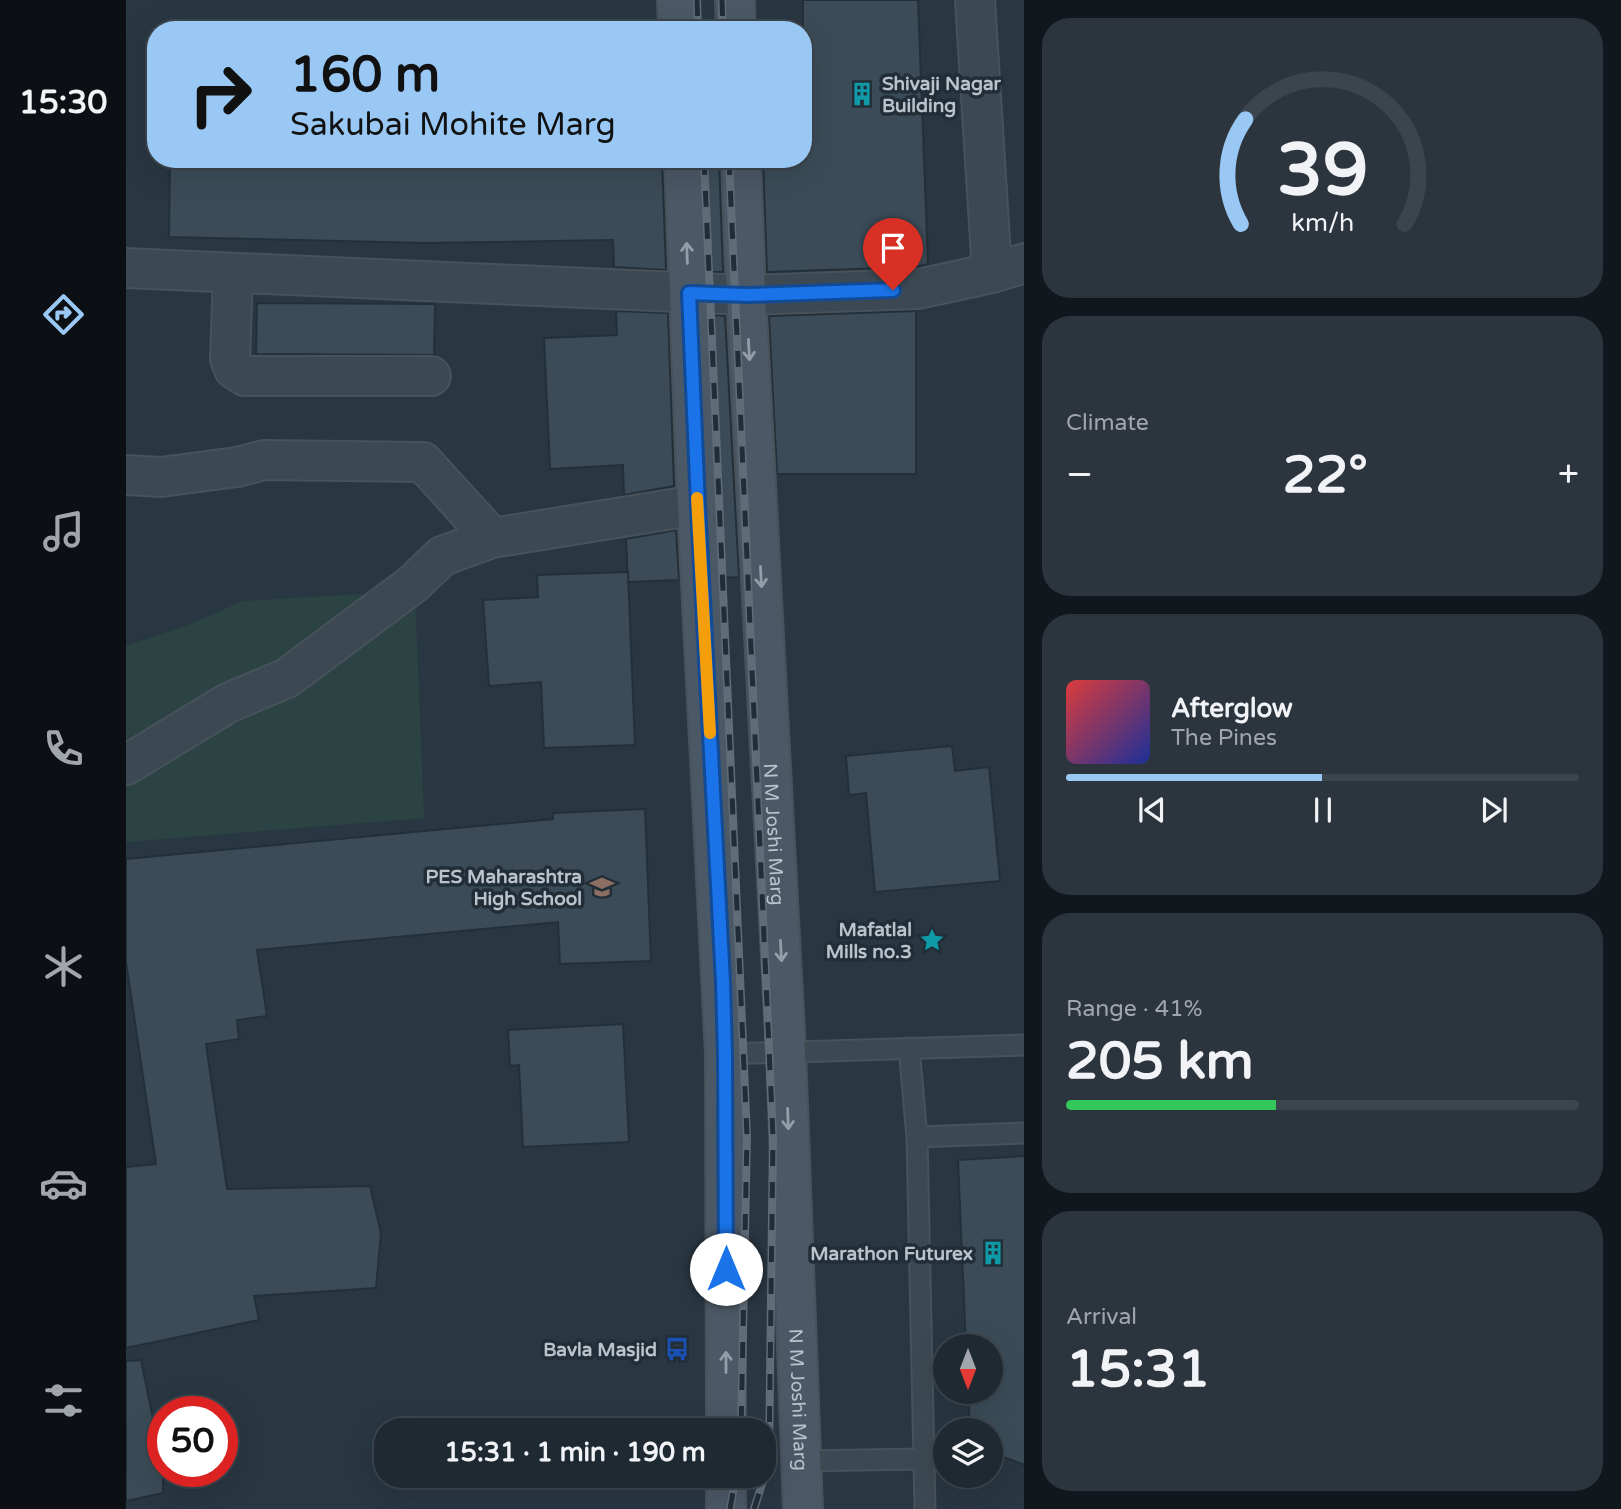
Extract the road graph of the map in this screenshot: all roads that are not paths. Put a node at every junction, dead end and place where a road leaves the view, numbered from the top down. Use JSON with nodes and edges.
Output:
{"nodes":[{"id":1,"x":677,"y":0,"type":"edge"},
{"id":2,"x":735,"y":0,"type":"edge"},
{"id":3,"x":975,"y":0,"type":"edge"},
{"id":4,"x":678,"y":21,"type":"edge"},
{"id":5,"x":736,"y":21,"type":"edge"},
{"id":6,"x":684,"y":168,"type":"edge"},
{"id":7,"x":741,"y":168,"type":"edge"},
{"id":8,"x":126,"y":268,"type":"edge"},
{"id":9,"x":1008,"y":268,"type":"edge"},
{"id":10,"x":233,"y":273,"type":"junction"},
{"id":11,"x":689,"y":293,"type":"junction"},
{"id":12,"x":746,"y":295,"type":"junction"},
{"id":13,"x":431,"y":376,"type":"dead end"},
{"id":14,"x":126,"y":475,"type":"edge"},
{"id":15,"x":698,"y":505,"type":"junction"},
{"id":16,"x":492,"y":538,"type":"junction"},
{"id":17,"x":126,"y":765,"type":"edge"},
{"id":18,"x":1024,"y":1045,"type":"edge"},
{"id":19,"x":909,"y":1048,"type":"junction"},
{"id":20,"x":786,"y":1051,"type":"junction"},
{"id":21,"x":725,"y":1054,"type":"junction"},
{"id":22,"x":1024,"y":1133,"type":"edge"},
{"id":23,"x":917,"y":1137,"type":"junction"},
{"id":24,"x":726,"y":1418,"type":"edge"},
{"id":25,"x":923,"y":1459,"type":"junction"},
{"id":26,"x":801,"y":1461,"type":"junction"},
{"id":27,"x":726,"y":1488,"type":"edge"},
{"id":28,"x":726,"y":1509,"type":"edge"},
{"id":29,"x":803,"y":1509,"type":"edge"},
{"id":30,"x":925,"y":1509,"type":"edge"}],
"edges":[{"from":1,"to":4,"type":"main road"},
{"from":2,"to":5,"type":"main road"},
{"from":3,"to":9,"type":"street"},
{"from":11,"to":6,"type":"main road","one_way":true},
{"from":7,"to":12,"type":"main road","name":"N M Joshi Marg"},
{"from":8,"to":10,"type":"street"},
{"from":9,"to":12,"type":"street"},
{"from":10,"to":11,"type":"street"},
{"from":10,"to":13,"type":"street"},
{"from":11,"to":12,"type":"street"},
{"from":11,"to":15,"type":"main road"},
{"from":12,"to":20,"type":"main road","name":"N M Joshi Marg","one_way":true},
{"from":14,"to":16,"type":"street"},
{"from":15,"to":16,"type":"street"},
{"from":15,"to":21,"type":"main road"},
{"from":16,"to":17,"type":"street"},
{"from":18,"to":19,"type":"lane"},
{"from":19,"to":20,"type":"lane"},
{"from":19,"to":23,"type":"lane"},
{"from":20,"to":21,"type":"lane"},
{"from":20,"to":26,"type":"main road","name":"N M Joshi Marg","one_way":true},
{"from":24,"to":21,"type":"main road","one_way":true},
{"from":22,"to":23,"type":"lane"},
{"from":23,"to":25,"type":"lane"},
{"from":25,"to":26,"type":"lane"},
{"from":25,"to":30,"type":"lane"},
{"from":26,"to":29,"type":"main road","name":"N M Joshi Marg"},
{"from":27,"to":28,"type":"main road"}]}
